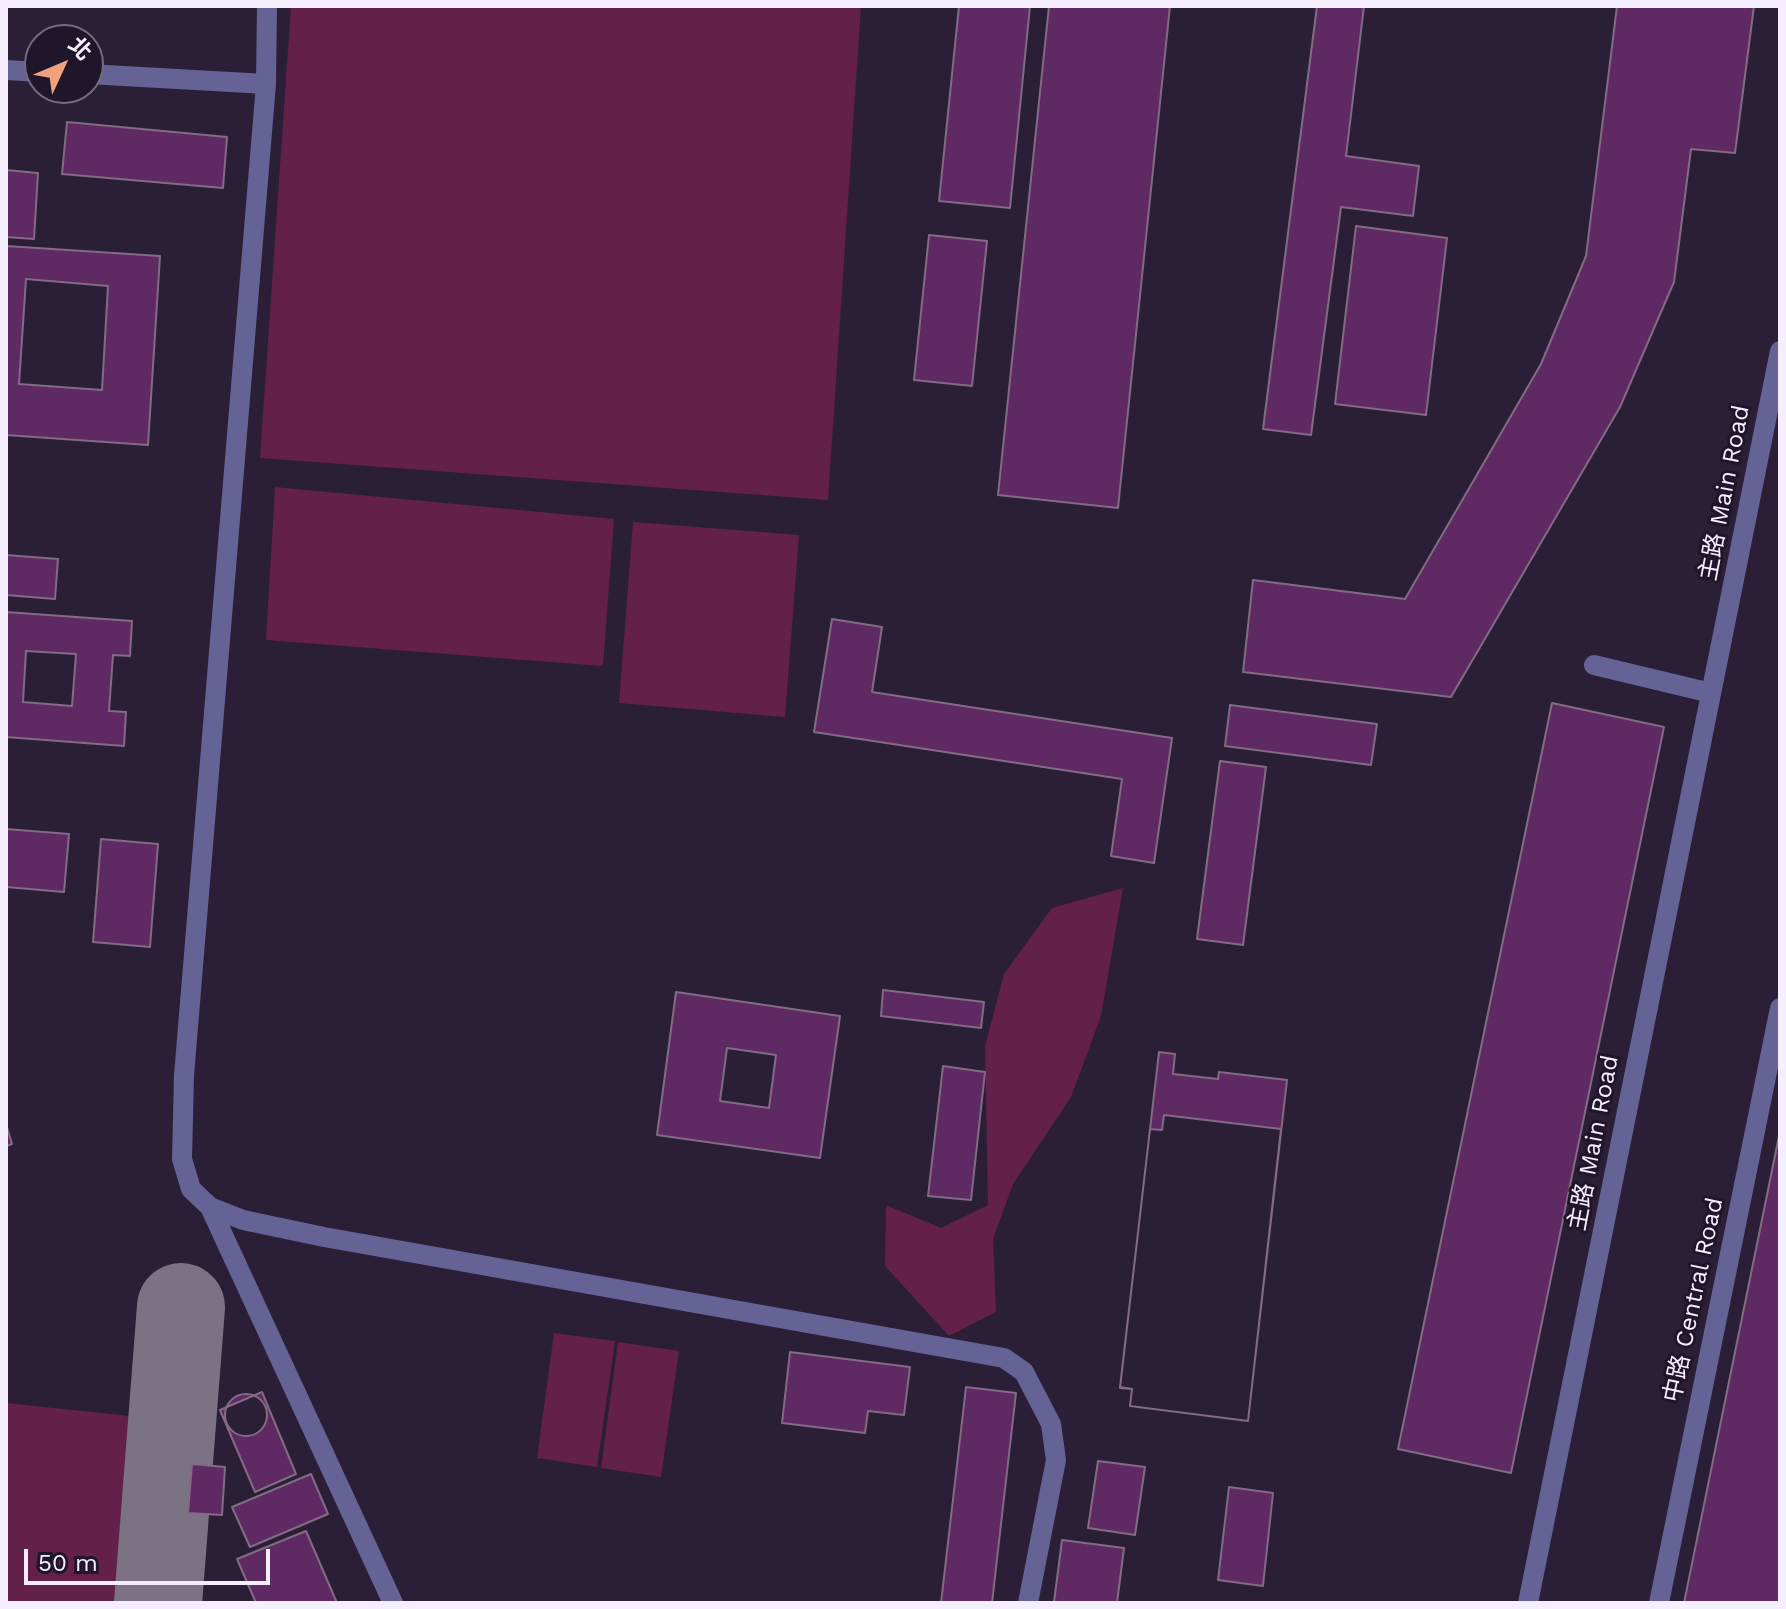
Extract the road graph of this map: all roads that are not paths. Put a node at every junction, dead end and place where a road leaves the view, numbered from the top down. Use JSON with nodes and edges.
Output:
{"nodes":[{"id":1,"x":267,"y":6,"type":"edge"},
{"id":2,"x":104,"y":75,"type":"edge"},
{"id":3,"x":266,"y":84,"type":"junction"},
{"id":4,"x":1780,"y":351,"type":"edge"},
{"id":5,"x":1594,"y":665,"type":"dead end"},
{"id":6,"x":1711,"y":693,"type":"junction"},
{"id":7,"x":1780,"y":1008,"type":"edge"},
{"id":8,"x":210,"y":1207,"type":"junction"},
{"id":9,"x":393,"y":1603,"type":"edge"},
{"id":10,"x":1028,"y":1603,"type":"edge"},
{"id":11,"x":1528,"y":1603,"type":"edge"},
{"id":12,"x":1659,"y":1603,"type":"edge"}],
"edges":[{"from":1,"to":3,"type":"lane"},
{"from":2,"to":3,"type":"lane"},
{"from":3,"to":8,"type":"lane"},
{"from":4,"to":6,"type":"lane","name":"主路 Main Road"},
{"from":5,"to":6,"type":"lane"},
{"from":6,"to":11,"type":"lane","name":"主路 Main Road"},
{"from":7,"to":12,"type":"lane","name":"中路 Central Road"},
{"from":8,"to":9,"type":"lane"},
{"from":8,"to":10,"type":"lane"}]}
